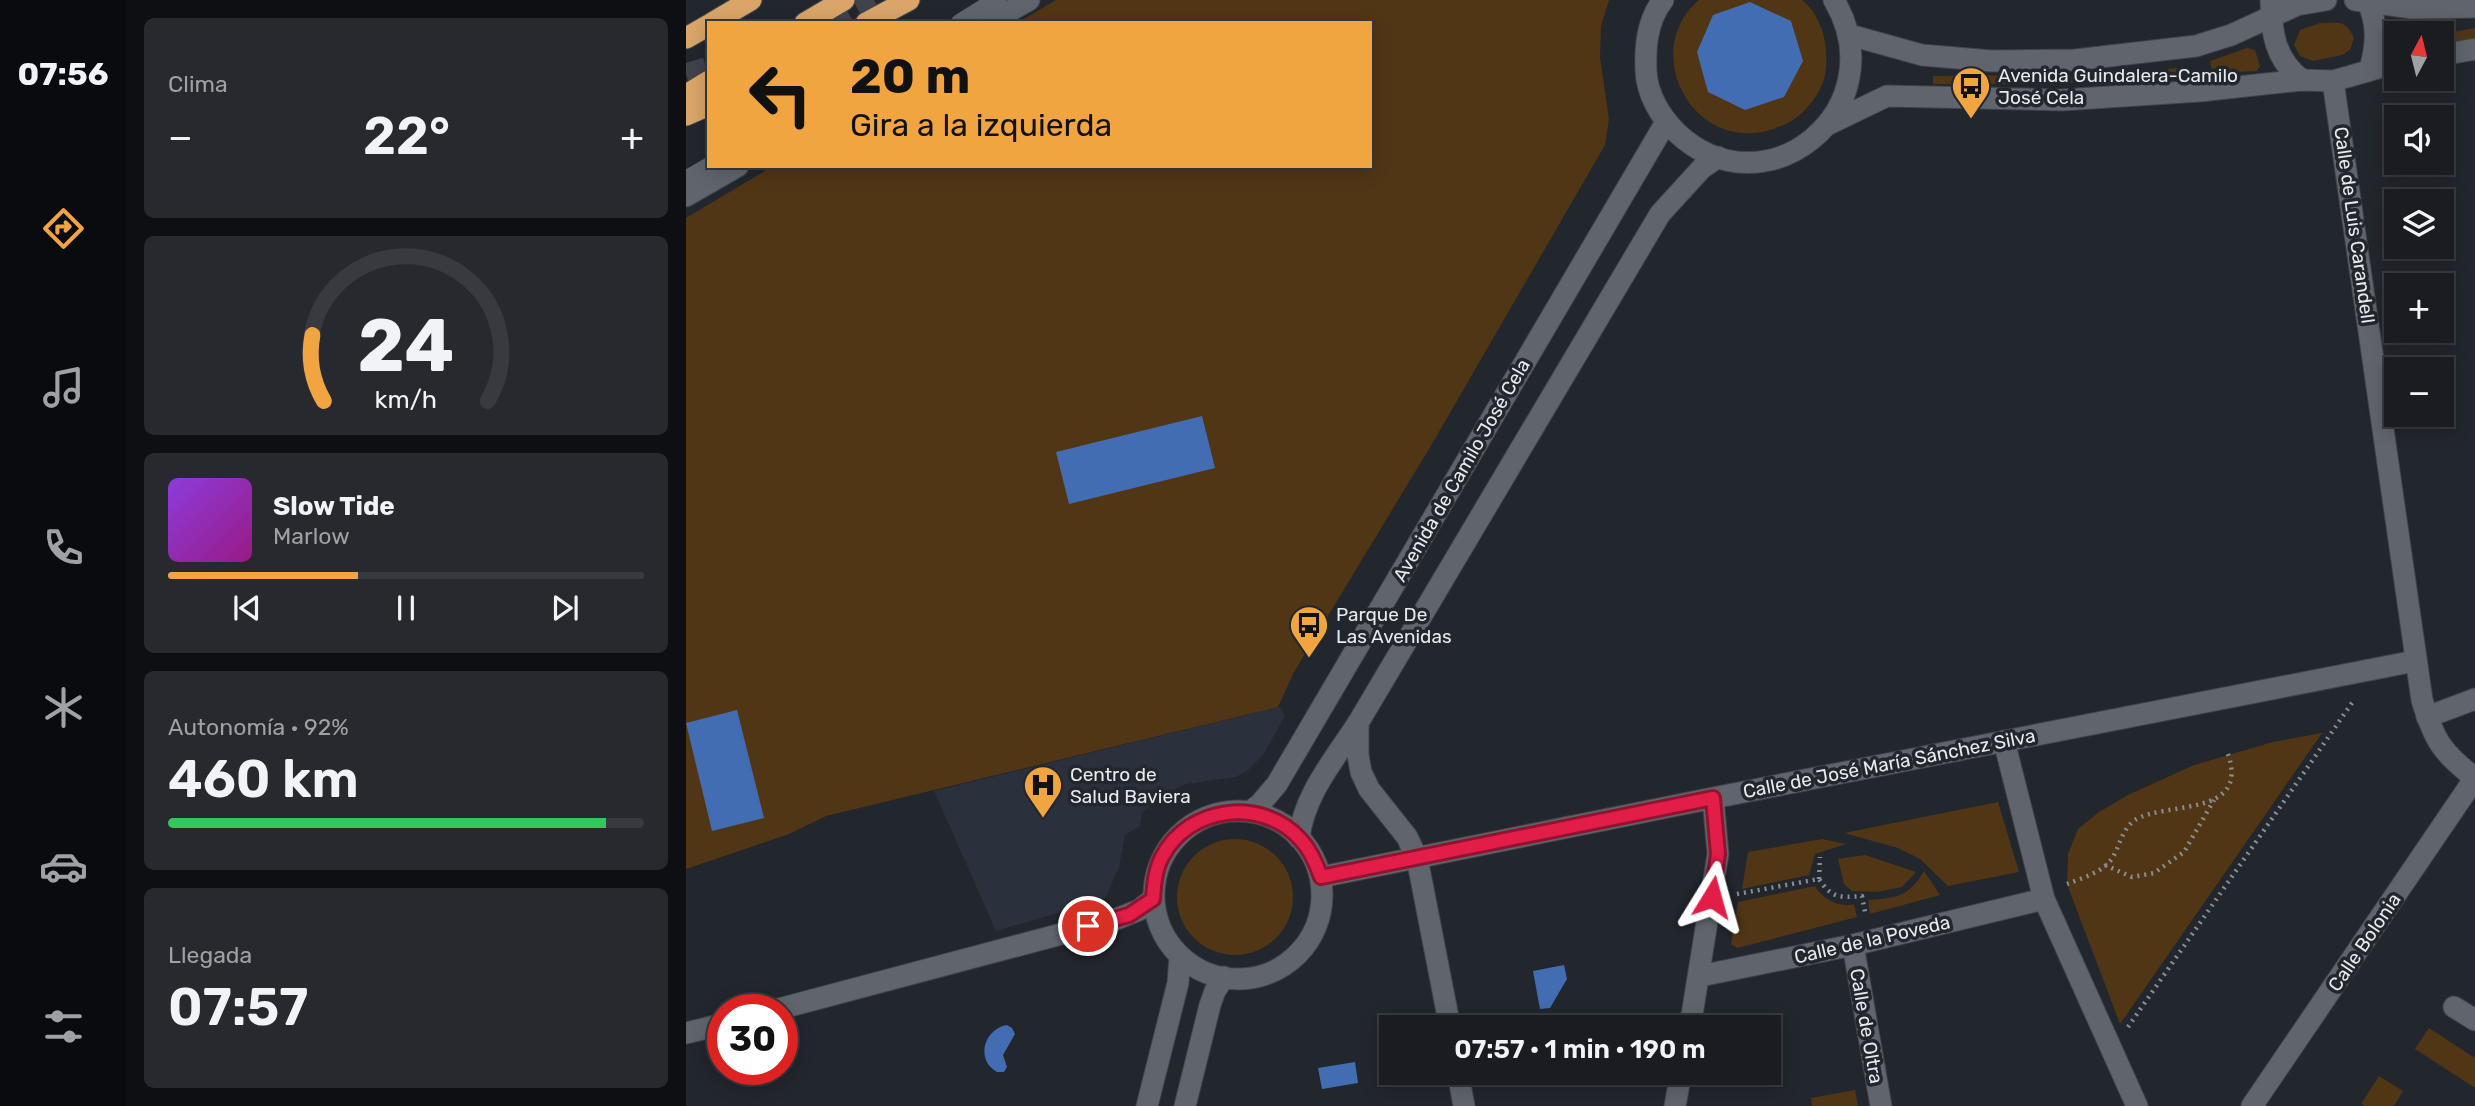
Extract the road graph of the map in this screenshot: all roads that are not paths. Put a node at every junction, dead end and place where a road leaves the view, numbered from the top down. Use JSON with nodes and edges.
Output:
{"nodes":[{"id":1,"x":751,"y":0,"type":"edge"},
{"id":2,"x":844,"y":0,"type":"edge"},
{"id":3,"x":909,"y":0,"type":"edge"},
{"id":4,"x":998,"y":0,"type":"edge"},
{"id":5,"x":1029,"y":0,"type":"edge"},
{"id":6,"x":1663,"y":0,"type":"edge"},
{"id":7,"x":1834,"y":0,"type":"edge"},
{"id":8,"x":2326,"y":0,"type":"edge"},
{"id":9,"x":2363,"y":1,"type":"edge"},
{"id":10,"x":2475,"y":7,"type":"edge"},
{"id":11,"x":2271,"y":8,"type":"edge"},
{"id":12,"x":716,"y":21,"type":"edge"},
{"id":13,"x":808,"y":21,"type":"edge"},
{"id":14,"x":870,"y":21,"type":"edge"},
{"id":15,"x":963,"y":21,"type":"edge"},
{"id":16,"x":992,"y":21,"type":"edge"},
{"id":17,"x":707,"y":26,"type":"edge"},
{"id":18,"x":1850,"y":35,"type":"junction"},
{"id":19,"x":686,"y":38,"type":"edge"},
{"id":20,"x":2475,"y":50,"type":"edge"},
{"id":21,"x":2454,"y":53,"type":"edge"},
{"id":22,"x":2384,"y":66,"type":"edge"},
{"id":23,"x":2370,"y":69,"type":"junction"},
{"id":24,"x":2302,"y":80,"type":"junction"},
{"id":25,"x":707,"y":81,"type":"edge"},
{"id":26,"x":2333,"y":81,"type":"junction"},
{"id":27,"x":686,"y":95,"type":"edge"},
{"id":28,"x":707,"y":106,"type":"edge"},
{"id":29,"x":686,"y":115,"type":"edge"},
{"id":30,"x":1667,"y":122,"type":"junction"},
{"id":31,"x":1829,"y":124,"type":"junction"},
{"id":32,"x":1718,"y":158,"type":"junction"},
{"id":33,"x":707,"y":168,"type":"edge"},
{"id":34,"x":735,"y":168,"type":"edge"},
{"id":35,"x":686,"y":180,"type":"edge"},
{"id":36,"x":686,"y":196,"type":"edge"},
{"id":37,"x":2415,"y":661,"type":"junction"},
{"id":38,"x":2475,"y":699,"type":"edge"},
{"id":39,"x":2427,"y":717,"type":"junction"},
{"id":40,"x":1358,"y":723,"type":"junction"},
{"id":41,"x":2004,"y":741,"type":"junction"},
{"id":42,"x":2475,"y":778,"type":"edge"},
{"id":43,"x":1713,"y":798,"type":"junction"},
{"id":44,"x":1250,"y":812,"type":"junction"},
{"id":45,"x":1300,"y":838,"type":"junction"},
{"id":46,"x":1417,"y":858,"type":"junction"},
{"id":47,"x":1321,"y":877,"type":"junction"},
{"id":48,"x":1153,"y":899,"type":"junction"},
{"id":49,"x":2044,"y":900,"type":"junction"},
{"id":50,"x":1853,"y":945,"type":"junction"},
{"id":51,"x":1180,"y":956,"type":"junction"},
{"id":52,"x":1699,"y":976,"type":"junction"},
{"id":53,"x":1224,"y":977,"type":"junction"},
{"id":54,"x":798,"y":1004,"type":"edge"},
{"id":55,"x":2454,"y":1007,"type":"dead end"},
{"id":56,"x":1448,"y":1015,"type":"edge"},
{"id":57,"x":1692,"y":1015,"type":"edge"},
{"id":58,"x":2475,"y":1020,"type":"edge"},
{"id":59,"x":707,"y":1028,"type":"edge"},
{"id":60,"x":686,"y":1033,"type":"edge"},
{"id":61,"x":1460,"y":1085,"type":"edge"},
{"id":62,"x":1679,"y":1085,"type":"edge"},
{"id":63,"x":1147,"y":1106,"type":"edge"},
{"id":64,"x":1185,"y":1106,"type":"edge"},
{"id":65,"x":1464,"y":1106,"type":"edge"},
{"id":66,"x":1675,"y":1106,"type":"edge"},
{"id":67,"x":1881,"y":1106,"type":"edge"},
{"id":68,"x":2137,"y":1106,"type":"edge"},
{"id":69,"x":2252,"y":1106,"type":"edge"}],
"edges":[{"from":1,"to":12,"type":"highway"},
{"from":2,"to":13,"type":"highway"},
{"from":3,"to":14,"type":"highway"},
{"from":4,"to":15,"type":"lane"},
{"from":5,"to":16,"type":"street"},
{"from":6,"to":30,"type":"street"},
{"from":7,"to":18,"type":"street"},
{"from":8,"to":11,"type":"street"},
{"from":9,"to":10,"type":"street"},
{"from":9,"to":23,"type":"street"},
{"from":11,"to":18,"type":"street"},
{"from":11,"to":24,"type":"street"},
{"from":17,"to":19,"type":"highway"},
{"from":18,"to":31,"type":"street"},
{"from":20,"to":21,"type":"street"},
{"from":22,"to":23,"type":"street"},
{"from":23,"to":26,"type":"street"},
{"from":24,"to":26,"type":"street"},
{"from":24,"to":31,"type":"street"},
{"from":25,"to":27,"type":"highway"},
{"from":26,"to":37,"type":"street","name":"Calle de Luis Carandell"},
{"from":28,"to":29,"type":"highway"},
{"from":30,"to":32,"type":"street"},
{"from":30,"to":44,"type":"street","name":"Avenida de Camilo José Cela"},
{"from":31,"to":32,"type":"street"},
{"from":32,"to":40,"type":"street","name":"Avenida de Camilo José Cela"},
{"from":33,"to":35,"type":"lane"},
{"from":34,"to":36,"type":"street"},
{"from":37,"to":39,"type":"street","name":"Calle de Luis Carandell"},
{"from":37,"to":41,"type":"street","name":"Calle de José María Sánchez Silva"},
{"from":38,"to":39,"type":"street"},
{"from":39,"to":42,"type":"street","name":"Calle de Luis Carandell"},
{"from":40,"to":45,"type":"street","name":"Avenida de Camilo José Cela"},
{"from":40,"to":46,"type":"street"},
{"from":41,"to":43,"type":"street","name":"Calle de José María Sánchez Silva"},
{"from":41,"to":49,"type":"street"},
{"from":42,"to":69,"type":"street","name":"Calle Bolonia"},
{"from":43,"to":46,"type":"street","name":"Calle de José María Sánchez Silva"},
{"from":43,"to":52,"type":"street"},
{"from":44,"to":45,"type":"street"},
{"from":44,"to":48,"type":"street"},
{"from":45,"to":47,"type":"street"},
{"from":46,"to":47,"type":"street","name":"Calle de José María Sánchez Silva"},
{"from":46,"to":56,"type":"street"},
{"from":47,"to":53,"type":"street"},
{"from":48,"to":51,"type":"street"},
{"from":48,"to":54,"type":"street"},
{"from":49,"to":50,"type":"street","name":"Calle de la Poveda"},
{"from":49,"to":68,"type":"street"},
{"from":50,"to":52,"type":"street","name":"Calle de la Poveda"},
{"from":50,"to":67,"type":"street","name":"Calle de Oltra"},
{"from":51,"to":53,"type":"street"},
{"from":51,"to":63,"type":"street"},
{"from":52,"to":57,"type":"street"},
{"from":53,"to":64,"type":"street"},
{"from":55,"to":58,"type":"street"},
{"from":59,"to":60,"type":"street"},
{"from":61,"to":65,"type":"street"},
{"from":62,"to":66,"type":"street"}]}
